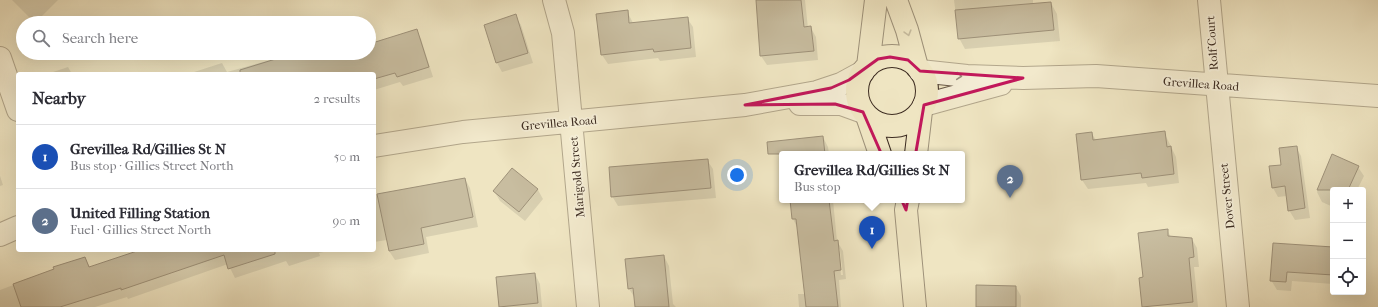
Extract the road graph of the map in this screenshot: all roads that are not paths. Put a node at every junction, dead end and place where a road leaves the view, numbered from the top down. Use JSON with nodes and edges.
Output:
{"nodes":[{"id":1,"x":554,"y":0,"type":"edge"},
{"id":2,"x":876,"y":0,"type":"edge"},
{"id":3,"x":896,"y":0,"type":"edge"},
{"id":4,"x":1209,"y":0,"type":"edge"},
{"id":5,"x":0,"y":58,"type":"edge"},
{"id":6,"x":865,"y":69,"type":"junction"},
{"id":7,"x":919,"y":69,"type":"junction"},
{"id":8,"x":1023,"y":78,"type":"junction"},
{"id":9,"x":1216,"y":85,"type":"junction"},
{"id":10,"x":1378,"y":96,"type":"edge"},
{"id":11,"x":16,"y":104,"type":"edge"},
{"id":12,"x":745,"y":105,"type":"junction"},
{"id":13,"x":922,"y":108,"type":"junction"},
{"id":14,"x":865,"y":114,"type":"junction"},
{"id":15,"x":572,"y":122,"type":"junction"},
{"id":16,"x":376,"y":146,"type":"edge"},
{"id":17,"x":879,"y":151,"type":"edge"},
{"id":18,"x":916,"y":151,"type":"edge"},
{"id":19,"x":905,"y":203,"type":"edge"},
{"id":20,"x":16,"y":228,"type":"edge"},
{"id":21,"x":0,"y":235,"type":"edge"},
{"id":22,"x":588,"y":307,"type":"edge"},
{"id":23,"x":915,"y":307,"type":"edge"},
{"id":24,"x":1238,"y":307,"type":"edge"}],
"edges":[{"from":1,"to":15,"type":"street","name":"Marigold Street"},
{"from":2,"to":6,"type":"main road"},
{"from":3,"to":7,"type":"main road","one_way":true},
{"from":4,"to":9,"type":"street","name":"Rolf Court"},
{"from":5,"to":11,"type":"street"},
{"from":6,"to":7,"type":"main road"},
{"from":6,"to":12,"type":"street","name":"Grevillea Road"},
{"from":6,"to":14,"type":"main road"},
{"from":7,"to":8,"type":"street","name":"Grevillea Road","one_way":true},
{"from":7,"to":13,"type":"main road"},
{"from":8,"to":9,"type":"street","name":"Grevillea Road"},
{"from":8,"to":13,"type":"street","name":"Grevillea Road"},
{"from":9,"to":10,"type":"street","name":"Grevillea Road"},
{"from":9,"to":24,"type":"street","name":"Dover Street"},
{"from":12,"to":14,"type":"street","name":"Grevillea Road"},
{"from":12,"to":15,"type":"street","name":"Grevillea Road"},
{"from":13,"to":14,"type":"main road"},
{"from":13,"to":18,"type":"main road"},
{"from":14,"to":17,"type":"main road"},
{"from":15,"to":16,"type":"street","name":"Grevillea Road"},
{"from":15,"to":22,"type":"street","name":"Marigold Street"},
{"from":19,"to":23,"type":"main road"},
{"from":20,"to":21,"type":"street"}]}
